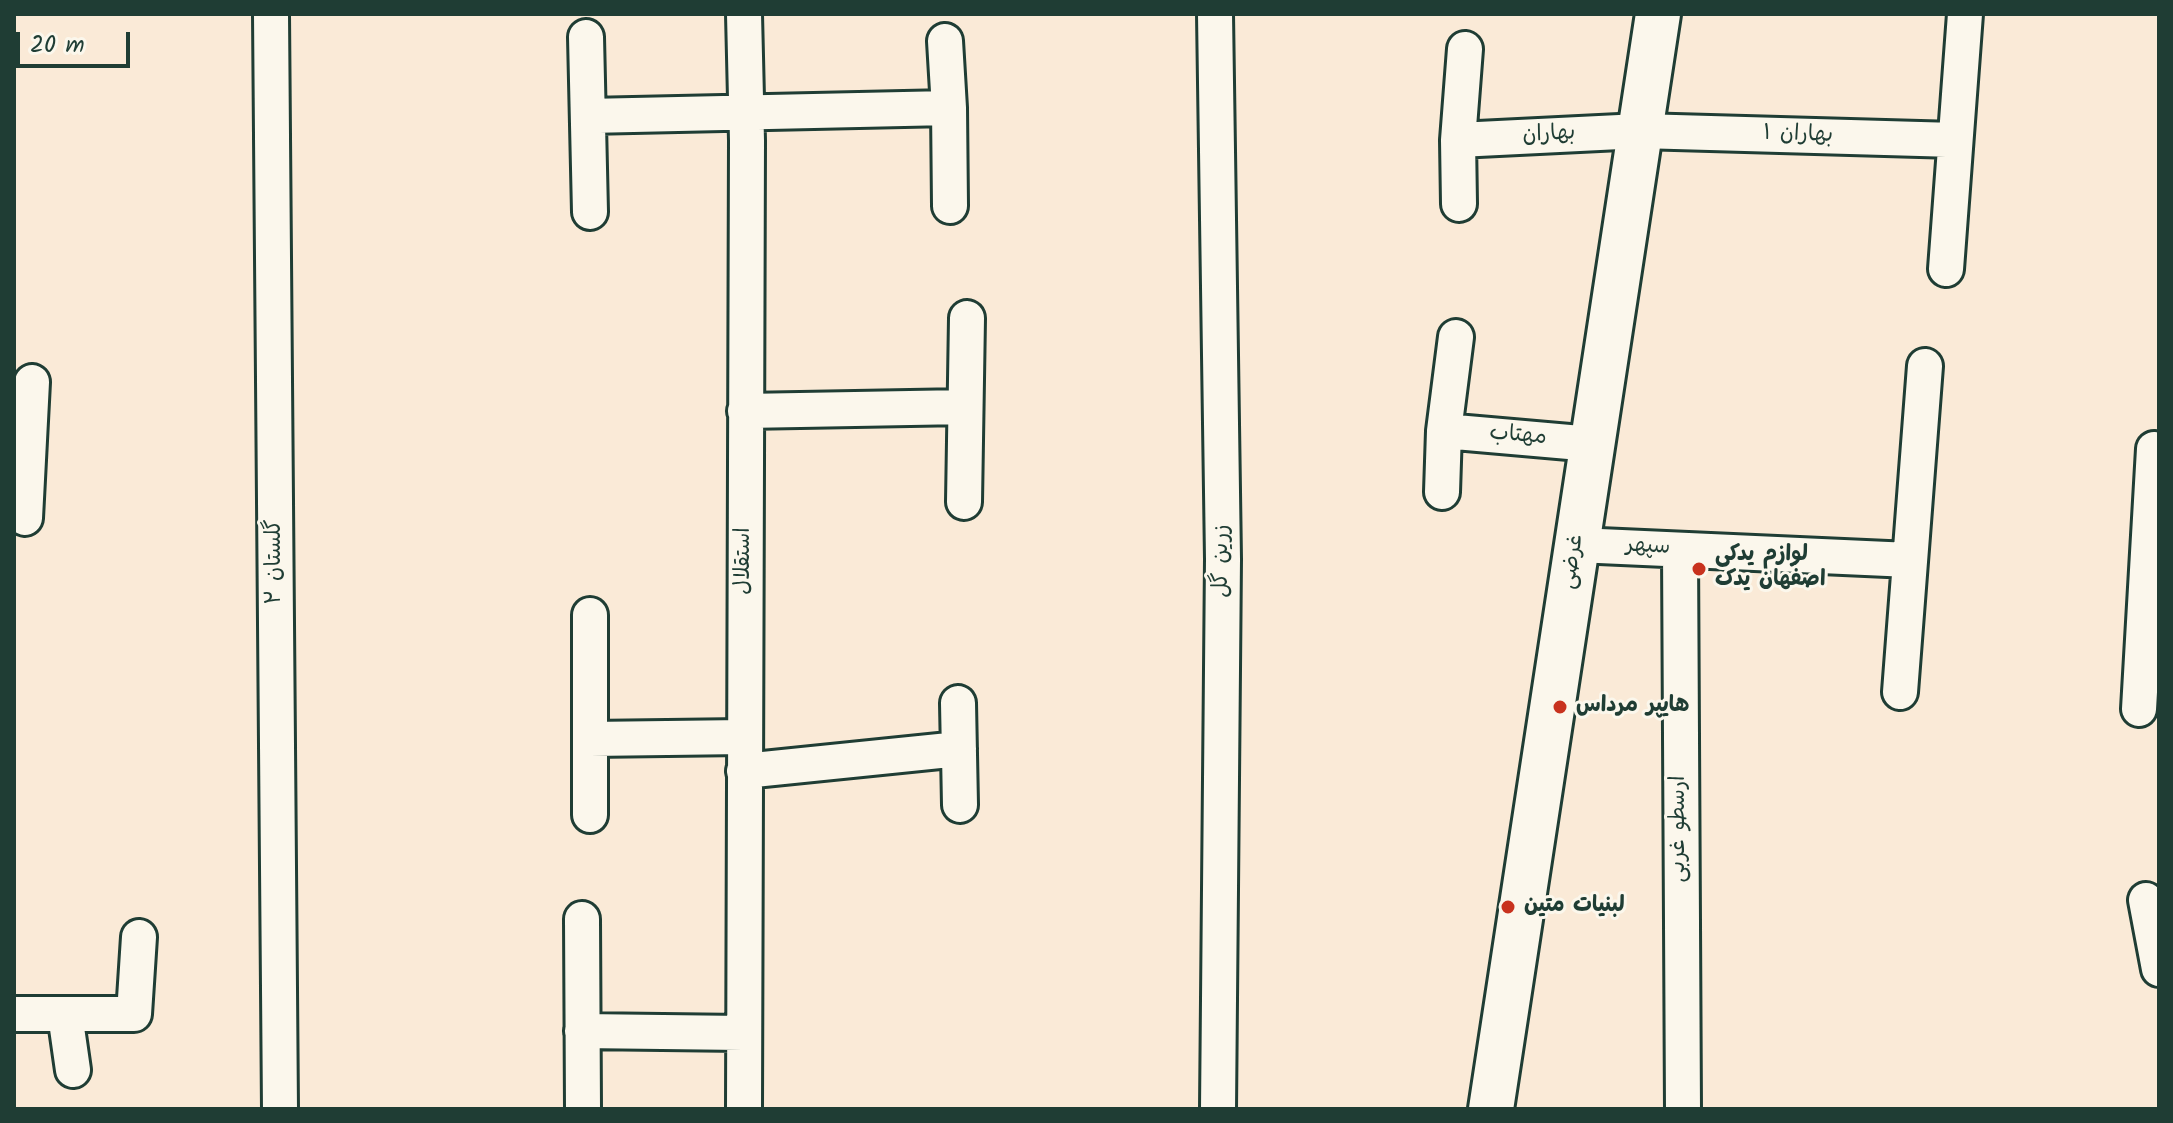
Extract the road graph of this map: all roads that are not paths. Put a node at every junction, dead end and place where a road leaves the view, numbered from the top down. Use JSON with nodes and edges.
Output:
{"nodes":[{"id":1,"x":271,"y":14,"type":"edge"},
{"id":2,"x":744,"y":14,"type":"edge"},
{"id":3,"x":1215,"y":14,"type":"edge"},
{"id":4,"x":1658,"y":14,"type":"edge"},
{"id":5,"x":1965,"y":14,"type":"edge"},
{"id":6,"x":586,"y":37,"type":"dead end"},
{"id":7,"x":945,"y":41,"type":"dead end"},
{"id":8,"x":1465,"y":49,"type":"dead end"},
{"id":9,"x":949,"y":108,"type":"junction"},
{"id":10,"x":746,"y":112,"type":"junction"},
{"id":11,"x":588,"y":116,"type":"junction"},
{"id":12,"x":1640,"y":131,"type":"junction"},
{"id":13,"x":1458,"y":140,"type":"junction"},
{"id":14,"x":1955,"y":140,"type":"junction"},
{"id":15,"x":1459,"y":204,"type":"dead end"},
{"id":16,"x":950,"y":206,"type":"dead end"},
{"id":17,"x":590,"y":212,"type":"dead end"},
{"id":18,"x":1946,"y":269,"type":"dead end"},
{"id":19,"x":967,"y":318,"type":"dead end"},
{"id":20,"x":1456,"y":337,"type":"dead end"},
{"id":21,"x":1925,"y":366,"type":"dead end"},
{"id":22,"x":32,"y":382,"type":"dead end"},
{"id":23,"x":965,"y":407,"type":"junction"},
{"id":24,"x":745,"y":411,"type":"junction"},
{"id":25,"x":1444,"y":431,"type":"junction"},
{"id":26,"x":1592,"y":444,"type":"junction"},
{"id":27,"x":2154,"y":449,"type":"dead end"},
{"id":28,"x":21,"y":460,"type":"edge"},
{"id":29,"x":1442,"y":492,"type":"dead end"},
{"id":30,"x":964,"y":502,"type":"dead end"},
{"id":31,"x":25,"y":518,"type":"dead end"},
{"id":32,"x":1577,"y":545,"type":"junction"},
{"id":33,"x":1680,"y":550,"type":"junction"},
{"id":34,"x":1910,"y":560,"type":"junction"},
{"id":35,"x":2154,"y":585,"type":"edge"},
{"id":36,"x":590,"y":615,"type":"dead end"},
{"id":37,"x":1900,"y":692,"type":"dead end"},
{"id":38,"x":958,"y":703,"type":"dead end"},
{"id":39,"x":2139,"y":709,"type":"dead end"},
{"id":40,"x":744,"y":737,"type":"junction"},
{"id":41,"x":590,"y":739,"type":"junction"},
{"id":42,"x":959,"y":749,"type":"junction"},
{"id":43,"x":744,"y":771,"type":"junction"},
{"id":44,"x":960,"y":805,"type":"dead end"},
{"id":45,"x":590,"y":815,"type":"dead end"},
{"id":46,"x":2146,"y":900,"type":"dead end"},
{"id":47,"x":582,"y":919,"type":"dead end"},
{"id":48,"x":139,"y":937,"type":"dead end"},
{"id":49,"x":2159,"y":969,"type":"edge"},
{"id":50,"x":14,"y":1014,"type":"edge"},
{"id":51,"x":65,"y":1014,"type":"junction"},
{"id":52,"x":582,"y":1031,"type":"junction"},
{"id":53,"x":743,"y":1033,"type":"junction"},
{"id":54,"x":73,"y":1070,"type":"dead end"},
{"id":55,"x":280,"y":1109,"type":"edge"},
{"id":56,"x":583,"y":1109,"type":"edge"},
{"id":57,"x":744,"y":1109,"type":"edge"},
{"id":58,"x":1218,"y":1109,"type":"edge"},
{"id":59,"x":1491,"y":1109,"type":"edge"},
{"id":60,"x":1683,"y":1109,"type":"edge"}],
"edges":[{"from":1,"to":55,"type":"street","name":"گلستان ۲"},
{"from":2,"to":10,"type":"street","name":"استقلال"},
{"from":3,"to":58,"type":"street","name":"زرین گل"},
{"from":4,"to":12,"type":"main road","name":"غرضی"},
{"from":5,"to":14,"type":"street"},
{"from":6,"to":11,"type":"street"},
{"from":7,"to":9,"type":"street"},
{"from":8,"to":13,"type":"street"},
{"from":9,"to":10,"type":"street"},
{"from":9,"to":16,"type":"street"},
{"from":10,"to":11,"type":"street"},
{"from":10,"to":24,"type":"street","name":"استقلال"},
{"from":11,"to":17,"type":"street"},
{"from":12,"to":13,"type":"street","name":"بهاران"},
{"from":12,"to":14,"type":"street","name":"بهاران ۱"},
{"from":12,"to":26,"type":"main road","name":"غرضی"},
{"from":13,"to":15,"type":"street"},
{"from":14,"to":18,"type":"street"},
{"from":19,"to":23,"type":"street"},
{"from":20,"to":25,"type":"street"},
{"from":21,"to":34,"type":"street"},
{"from":22,"to":28,"type":"street"},
{"from":23,"to":24,"type":"street"},
{"from":23,"to":30,"type":"street"},
{"from":24,"to":40,"type":"street","name":"استقلال"},
{"from":25,"to":26,"type":"street","name":"مهتاب"},
{"from":25,"to":29,"type":"street"},
{"from":26,"to":32,"type":"main road","name":"غرضی"},
{"from":27,"to":35,"type":"street"},
{"from":28,"to":31,"type":"street"},
{"from":32,"to":33,"type":"street","name":"سپهر"},
{"from":32,"to":59,"type":"main road","name":"غرضی"},
{"from":33,"to":34,"type":"street","name":"سپهر"},
{"from":33,"to":60,"type":"street","name":"ارسطو غربی"},
{"from":34,"to":37,"type":"street"},
{"from":35,"to":39,"type":"street"},
{"from":36,"to":41,"type":"street"},
{"from":38,"to":42,"type":"street"},
{"from":40,"to":41,"type":"street"},
{"from":40,"to":43,"type":"street","name":"استقلال"},
{"from":41,"to":45,"type":"street"},
{"from":42,"to":43,"type":"street"},
{"from":42,"to":44,"type":"street"},
{"from":43,"to":53,"type":"street","name":"استقلال"},
{"from":46,"to":49,"type":"street"},
{"from":47,"to":52,"type":"street"},
{"from":48,"to":51,"type":"street"},
{"from":50,"to":51,"type":"street"},
{"from":51,"to":54,"type":"street"},
{"from":52,"to":53,"type":"street"},
{"from":52,"to":56,"type":"street"},
{"from":53,"to":57,"type":"street","name":"استقلال"}]}
